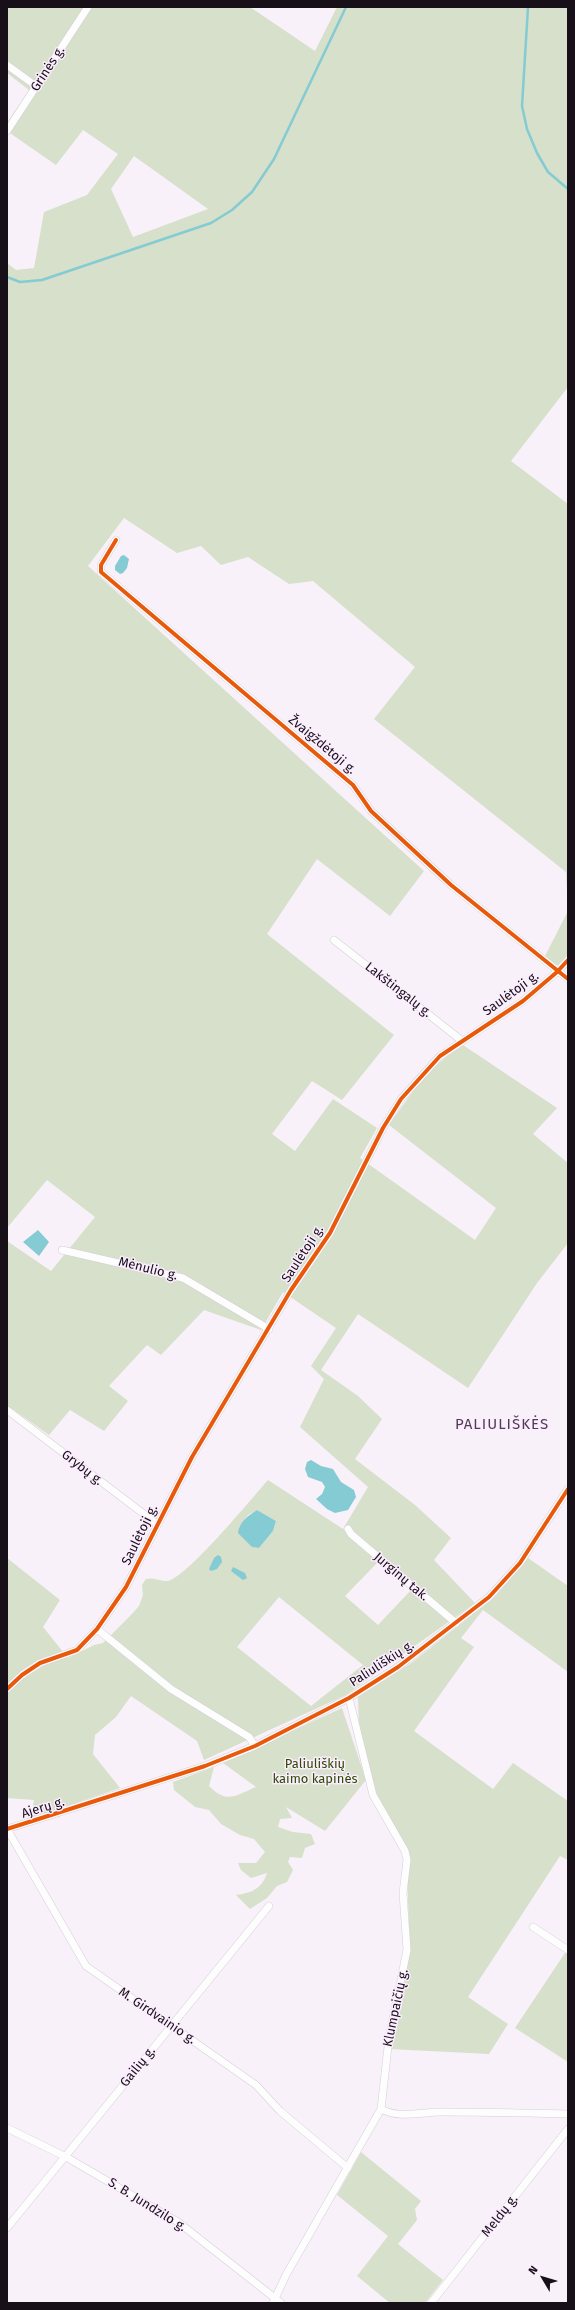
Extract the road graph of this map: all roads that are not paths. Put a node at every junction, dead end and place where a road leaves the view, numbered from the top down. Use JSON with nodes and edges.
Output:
{"nodes":[{"id":1,"x":88,"y":7,"type":"edge"},
{"id":2,"x":7,"y":65,"type":"edge"},
{"id":3,"x":36,"y":86,"type":"junction"},
{"id":4,"x":7,"y":131,"type":"edge"},
{"id":5,"x":116,"y":540,"type":"dead end"},
{"id":6,"x":334,"y":940,"type":"dead end"},
{"id":7,"x":568,"y":960,"type":"edge"},
{"id":8,"x":557,"y":972,"type":"junction"},
{"id":9,"x":568,"y":979,"type":"edge"},
{"id":10,"x":461,"y":1040,"type":"junction"},
{"id":11,"x":62,"y":1250,"type":"dead end"},
{"id":12,"x":269,"y":1329,"type":"junction"},
{"id":13,"x":7,"y":1410,"type":"edge"},
{"id":14,"x":568,"y":1489,"type":"edge"},
{"id":15,"x":157,"y":1524,"type":"junction"},
{"id":16,"x":348,"y":1529,"type":"dead end"},
{"id":17,"x":456,"y":1623,"type":"junction"},
{"id":18,"x":97,"y":1629,"type":"junction"},
{"id":19,"x":7,"y":1689,"type":"edge"},
{"id":20,"x":348,"y":1698,"type":"junction"},
{"id":21,"x":255,"y":1746,"type":"junction"},
{"id":22,"x":154,"y":1784,"type":"joint"},
{"id":23,"x":7,"y":1829,"type":"edge"},
{"id":24,"x":269,"y":1906,"type":"dead end"},
{"id":25,"x":534,"y":1927,"type":"dead end"},
{"id":26,"x":568,"y":1950,"type":"edge"},
{"id":27,"x":172,"y":2025,"type":"junction"},
{"id":28,"x":381,"y":2109,"type":"junction"},
{"id":29,"x":568,"y":2114,"type":"edge"},
{"id":30,"x":7,"y":2128,"type":"edge"},
{"id":31,"x":568,"y":2129,"type":"edge"},
{"id":32,"x":66,"y":2157,"type":"junction"},
{"id":33,"x":348,"y":2168,"type":"junction"},
{"id":34,"x":7,"y":2228,"type":"edge"},
{"id":35,"x":277,"y":2302,"type":"edge"},
{"id":36,"x":431,"y":2303,"type":"edge"}],
"edges":[{"from":1,"to":3,"type":"street","name":"Grinės g."},
{"from":2,"to":3,"type":"street"},
{"from":3,"to":4,"type":"street","name":"Grinės g."},
{"from":5,"to":8,"type":"street","name":"Žvaigždėtoji g."},
{"from":6,"to":10,"type":"street","name":"Lakštingalų g."},
{"from":7,"to":8,"type":"street","name":"Saulėtoji g."},
{"from":8,"to":9,"type":"street","name":"Žvaigždėtoji g."},
{"from":8,"to":10,"type":"street","name":"Saulėtoji g."},
{"from":10,"to":12,"type":"street","name":"Saulėtoji g."},
{"from":11,"to":12,"type":"street","name":"Mėnulio g."},
{"from":12,"to":15,"type":"street","name":"Saulėtoji g."},
{"from":13,"to":15,"type":"street","name":"Grybų g."},
{"from":14,"to":17,"type":"street","name":"Paliuliškių g."},
{"from":15,"to":18,"type":"street","name":"Saulėtoji g."},
{"from":16,"to":17,"type":"street","name":"Jurginų tak."},
{"from":17,"to":20,"type":"street","name":"Paliuliškių g."},
{"from":18,"to":19,"type":"street","name":"Saulėtoji g."},
{"from":18,"to":21,"type":"street"},
{"from":20,"to":21,"type":"street","name":"Paliuliškių g."},
{"from":20,"to":28,"type":"street","name":"Klumpaičių g."},
{"from":21,"to":22,"type":"street","name":"Paliuliškių g."},
{"from":22,"to":23,"type":"street","name":"Ajerų g."},
{"from":23,"to":27,"type":"street","name":"M. Girdvainio g."},
{"from":24,"to":27,"type":"street","name":"Gailių g."},
{"from":25,"to":26,"type":"street"},
{"from":27,"to":32,"type":"street","name":"Gailių g."},
{"from":27,"to":33,"type":"street","name":"M. Girdvainio g."},
{"from":28,"to":29,"type":"street"},
{"from":28,"to":33,"type":"street","name":"Klumpaičių g."},
{"from":30,"to":32,"type":"street","name":"S. B. Jundzilo g."},
{"from":31,"to":36,"type":"street","name":"Meldų g."},
{"from":32,"to":34,"type":"street","name":"Gailių g."},
{"from":32,"to":35,"type":"street","name":"S. B. Jundzilo g."},
{"from":33,"to":35,"type":"street","name":"Klumpaičių g."}]}
